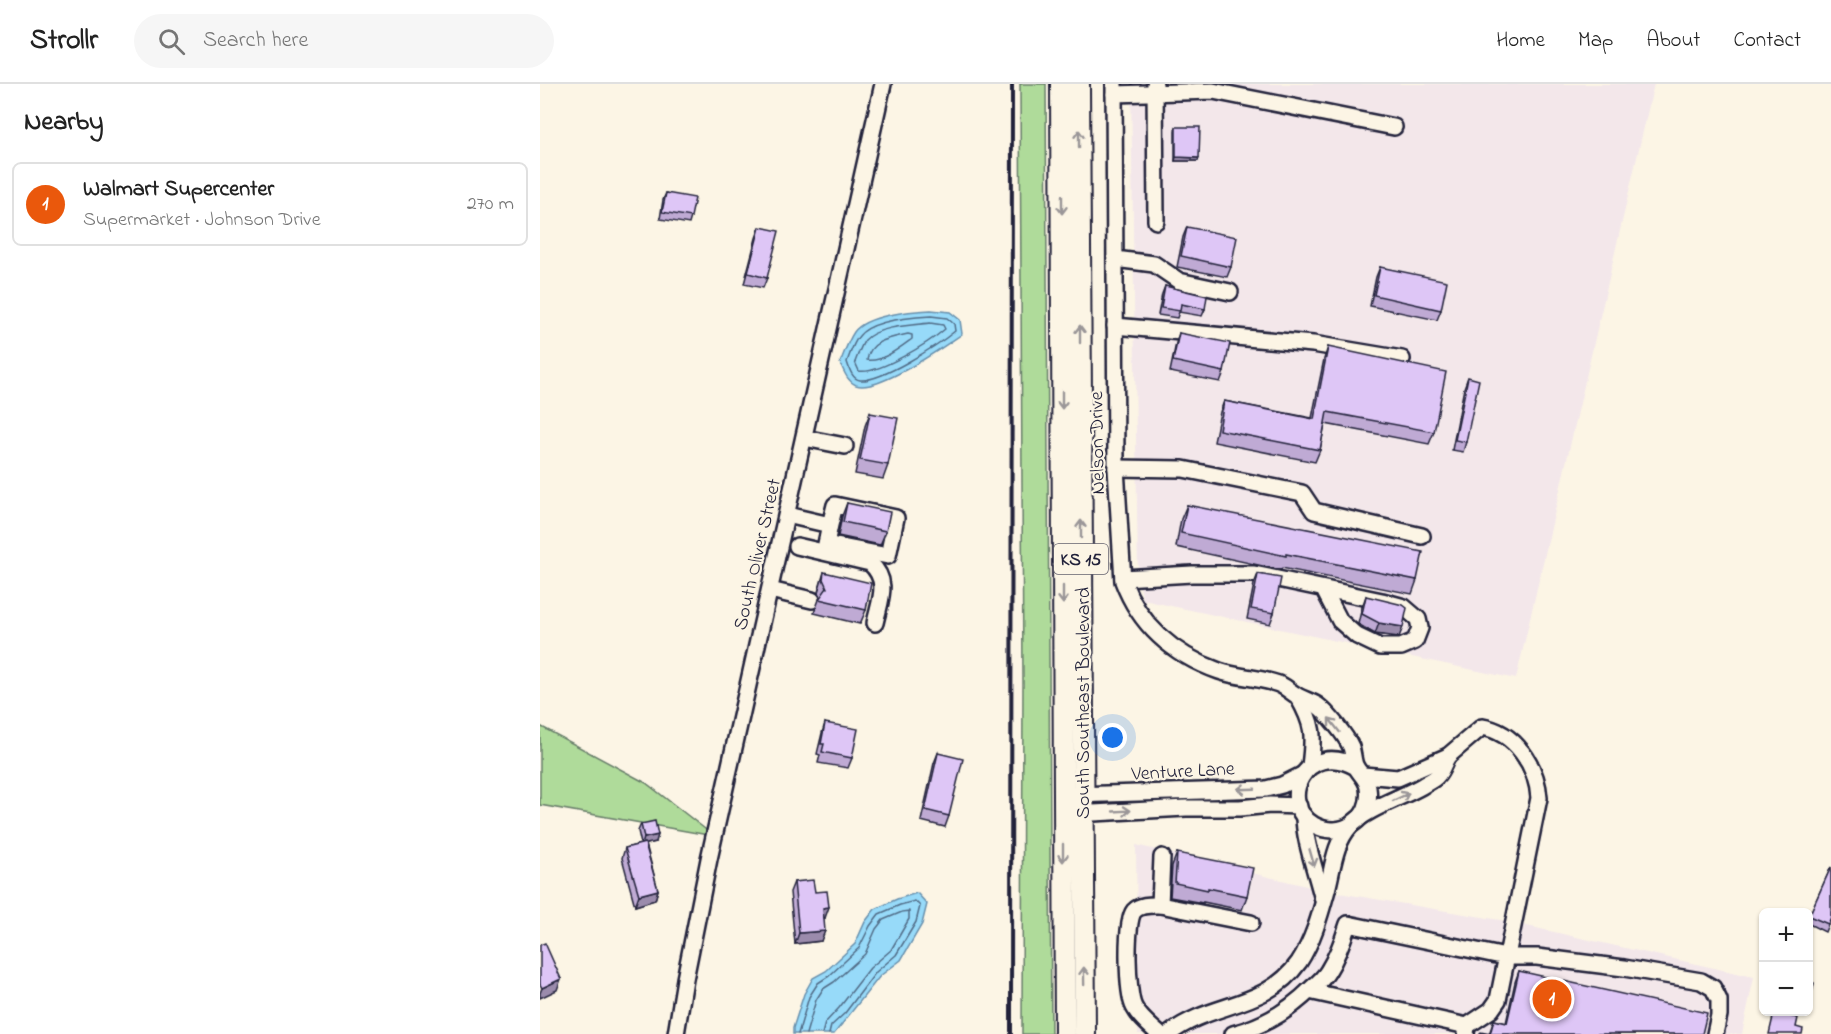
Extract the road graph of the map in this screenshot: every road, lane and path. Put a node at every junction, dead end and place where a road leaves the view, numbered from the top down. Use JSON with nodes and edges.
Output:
{"nodes":[{"id":1,"x":883,"y":84,"type":"edge"},
{"id":2,"x":1061,"y":84,"type":"edge"},
{"id":3,"x":1079,"y":84,"type":"edge"},
{"id":4,"x":1155,"y":88,"type":"edge"},
{"id":5,"x":1114,"y":89,"type":"edge"},
{"id":6,"x":1394,"y":126,"type":"dead end"},
{"id":7,"x":1156,"y":221,"type":"dead end"},
{"id":8,"x":1115,"y":259,"type":"junction"},
{"id":9,"x":1230,"y":292,"type":"dead end"},
{"id":10,"x":1115,"y":326,"type":"junction"},
{"id":11,"x":1402,"y":359,"type":"dead end"},
{"id":12,"x":804,"y":438,"type":"junction"},
{"id":13,"x":845,"y":446,"type":"dead end"},
{"id":14,"x":1116,"y":468,"type":"junction"},
{"id":15,"x":787,"y":515,"type":"junction"},
{"id":16,"x":830,"y":525,"type":"junction"},
{"id":17,"x":1422,"y":536,"type":"dead end"},
{"id":18,"x":780,"y":544,"type":"junction"},
{"id":19,"x":826,"y":544,"type":"junction"},
{"id":20,"x":797,"y":546,"type":"junction"},
{"id":21,"x":1123,"y":578,"type":"junction"},
{"id":22,"x":770,"y":590,"type":"junction"},
{"id":23,"x":1324,"y":590,"type":"junction"},
{"id":24,"x":812,"y":600,"type":"dead end"},
{"id":25,"x":875,"y":623,"type":"dead end"},
{"id":26,"x":1298,"y":696,"type":"junction"},
{"id":27,"x":1448,"y":756,"type":"junction"},
{"id":28,"x":1306,"y":771,"type":"junction"},
{"id":29,"x":1360,"y":771,"type":"junction"},
{"id":30,"x":1072,"y":804,"type":"junction"},
{"id":31,"x":1301,"y":811,"type":"junction"},
{"id":32,"x":1351,"y":826,"type":"junction"},
{"id":33,"x":1162,"y":857,"type":"dead end"},
{"id":34,"x":1323,"y":901,"type":"junction"},
{"id":35,"x":1160,"y":905,"type":"junction"},
{"id":36,"x":1251,"y":923,"type":"dead end"},
{"id":37,"x":1506,"y":957,"type":"junction"},
{"id":38,"x":1309,"y":991,"type":"junction"},
{"id":39,"x":1467,"y":1030,"type":"edge"},
{"id":40,"x":676,"y":1034,"type":"edge"},
{"id":41,"x":1065,"y":1034,"type":"edge"},
{"id":42,"x":1084,"y":1034,"type":"edge"},
{"id":43,"x":1159,"y":1034,"type":"edge"},
{"id":44,"x":1169,"y":1034,"type":"edge"},
{"id":45,"x":1233,"y":1034,"type":"edge"},
{"id":46,"x":1715,"y":1034,"type":"edge"}],
"edges":[{"from":1,"to":12,"type":"street","name":"South Oliver Street"},
{"from":2,"to":30,"type":"main road","name":"South Southeast Boulevard","number":"KS 15","one_way":true},
{"from":30,"to":3,"type":"main road","name":"South Southeast Boulevard","number":"KS 15","one_way":true},
{"from":4,"to":5,"type":"street"},
{"from":4,"to":6,"type":"street"},
{"from":4,"to":7,"type":"street"},
{"from":5,"to":8,"type":"street","name":"Nelson Drive"},
{"from":8,"to":9,"type":"street"},
{"from":8,"to":10,"type":"street","name":"Nelson Drive"},
{"from":10,"to":11,"type":"street"},
{"from":10,"to":14,"type":"street","name":"Nelson Drive"},
{"from":12,"to":13,"type":"street"},
{"from":12,"to":15,"type":"street","name":"South Oliver Street"},
{"from":14,"to":17,"type":"street"},
{"from":14,"to":21,"type":"street","name":"Nelson Drive"},
{"from":15,"to":16,"type":"street"},
{"from":15,"to":18,"type":"street","name":"South Oliver Street"},
{"from":16,"to":19,"type":"street"},
{"from":16,"to":19,"type":"street"},
{"from":18,"to":20,"type":"street"},
{"from":18,"to":22,"type":"street","name":"South Oliver Street"},
{"from":19,"to":20,"type":"street"},
{"from":20,"to":25,"type":"street"},
{"from":21,"to":23,"type":"street"},
{"from":21,"to":26,"type":"street","name":"Nelson Drive"},
{"from":22,"to":24,"type":"street"},
{"from":22,"to":40,"type":"street","name":"South Oliver Street"},
{"from":23,"to":23,"type":"street"},
{"from":26,"to":28,"type":"street"},
{"from":29,"to":26,"type":"street","name":"Nelson Drive","one_way":true},
{"from":27,"to":29,"type":"street"},
{"from":32,"to":27,"type":"street","one_way":true},
{"from":27,"to":37,"type":"street"},
{"from":28,"to":29,"type":"street"},
{"from":28,"to":30,"type":"street","name":"Venture Lane","one_way":true},
{"from":28,"to":31,"type":"street"},
{"from":29,"to":32,"type":"street"},
{"from":30,"to":31,"type":"street","name":"Venture Lane","one_way":true},
{"from":30,"to":41,"type":"main road","name":"South Southeast Boulevard","number":"KS 15","one_way":true},
{"from":42,"to":30,"type":"main road","name":"South Southeast Boulevard","number":"KS 15","one_way":true},
{"from":31,"to":32,"type":"street"},
{"from":31,"to":34,"type":"street","one_way":true},
{"from":32,"to":34,"type":"street"},
{"from":33,"to":35,"type":"street"},
{"from":34,"to":44,"type":"street"},
{"from":35,"to":36,"type":"street"},
{"from":35,"to":43,"type":"street"},
{"from":37,"to":38,"type":"street"},
{"from":37,"to":39,"type":"street"},
{"from":37,"to":46,"type":"street"},
{"from":38,"to":39,"type":"street"},
{"from":38,"to":45,"type":"street"}]}
